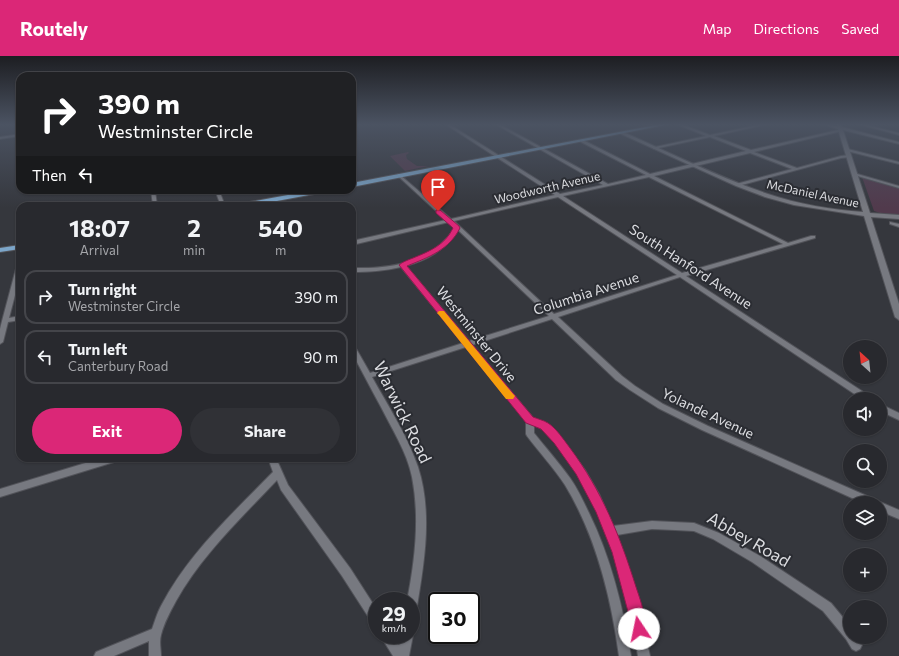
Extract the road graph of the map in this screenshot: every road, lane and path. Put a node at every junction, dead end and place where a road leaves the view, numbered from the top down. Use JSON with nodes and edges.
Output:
{"nodes":[{"id":1,"x":490,"y":152,"type":"edge"},
{"id":2,"x":526,"y":152,"type":"edge"},
{"id":3,"x":547,"y":152,"type":"edge"},
{"id":4,"x":604,"y":152,"type":"edge"},
{"id":5,"x":664,"y":152,"type":"edge"},
{"id":6,"x":750,"y":152,"type":"joint"},
{"id":7,"x":849,"y":153,"type":"junction"},
{"id":8,"x":498,"y":157,"type":"junction"},
{"id":9,"x":899,"y":163,"type":"edge"},
{"id":10,"x":693,"y":165,"type":"junction"},
{"id":11,"x":796,"y":169,"type":"junction"},
{"id":12,"x":855,"y":174,"type":"junction"},
{"id":13,"x":399,"y":175,"type":"junction"},
{"id":14,"x":651,"y":175,"type":"junction"},
{"id":15,"x":356,"y":184,"type":"edge"},
{"id":16,"x":607,"y":185,"type":"junction"},
{"id":17,"x":738,"y":185,"type":"junction"},
{"id":18,"x":899,"y":187,"type":"edge"},
{"id":19,"x":310,"y":194,"type":"edge"},
{"id":20,"x":558,"y":196,"type":"junction"},
{"id":21,"x":279,"y":202,"type":"edge"},
{"id":22,"x":868,"y":215,"type":"junction"},
{"id":23,"x":899,"y":217,"type":"edge"},
{"id":24,"x":449,"y":221,"type":"junction"},
{"id":25,"x":892,"y":223,"type":"dead end"},
{"id":26,"x":899,"y":226,"type":"edge"},
{"id":27,"x":457,"y":228,"type":"junction"},
{"id":28,"x":812,"y":237,"type":"dead end"},
{"id":29,"x":356,"y":242,"type":"edge"},
{"id":30,"x":788,"y":244,"type":"junction"},
{"id":31,"x":16,"y":248,"type":"edge"},
{"id":32,"x":0,"y":250,"type":"edge"},
{"id":33,"x":402,"y":265,"type":"junction"},
{"id":34,"x":356,"y":270,"type":"edge"},
{"id":35,"x":682,"y":275,"type":"junction"},
{"id":36,"x":16,"y":280,"type":"edge"},
{"id":37,"x":553,"y":316,"type":"junction"},
{"id":38,"x":899,"y":318,"type":"edge"},
{"id":39,"x":16,"y":319,"type":"edge"},
{"id":40,"x":5,"y":321,"type":"junction"},
{"id":41,"x":0,"y":342,"type":"edge"},
{"id":42,"x":467,"y":344,"type":"junction"},
{"id":43,"x":356,"y":354,"type":"edge"},
{"id":44,"x":368,"y":376,"type":"junction"},
{"id":45,"x":858,"y":392,"type":"edge"},
{"id":46,"x":887,"y":410,"type":"edge"},
{"id":47,"x":899,"y":416,"type":"edge"},
{"id":48,"x":530,"y":420,"type":"junction"},
{"id":49,"x":101,"y":462,"type":"edge"},
{"id":50,"x":274,"y":462,"type":"edge"},
{"id":51,"x":278,"y":473,"type":"junction"},
{"id":52,"x":0,"y":493,"type":"edge"},
{"id":53,"x":857,"y":496,"type":"edge"},
{"id":54,"x":887,"y":509,"type":"edge"},
{"id":55,"x":899,"y":515,"type":"edge"},
{"id":56,"x":610,"y":532,"type":"junction"},
{"id":57,"x":415,"y":592,"type":"edge"},
{"id":58,"x":368,"y":606,"type":"edge"},
{"id":59,"x":843,"y":626,"type":"edge"},
{"id":60,"x":155,"y":633,"type":"junction"},
{"id":61,"x":392,"y":644,"type":"edge"},
{"id":62,"x":405,"y":644,"type":"edge"},
{"id":63,"x":100,"y":656,"type":"edge"},
{"id":64,"x":154,"y":656,"type":"edge"},
{"id":65,"x":400,"y":656,"type":"edge"},
{"id":66,"x":403,"y":656,"type":"edge"},
{"id":67,"x":625,"y":656,"type":"edge"},
{"id":68,"x":644,"y":656,"type":"edge"}],
"edges":[{"from":1,"to":8,"type":"street","name":"South Hanford Avenue"},
{"from":2,"to":8,"type":"main road"},
{"from":3,"to":16,"type":"street"},
{"from":4,"to":14,"type":"street"},
{"from":5,"to":10,"type":"street","name":"McDaniel Avenue"},
{"from":6,"to":10,"type":"street","name":"Woodworth Avenue"},
{"from":6,"to":11,"type":"street"},
{"from":7,"to":9,"type":"street"},
{"from":7,"to":11,"type":"street"},
{"from":7,"to":12,"type":"street"},
{"from":8,"to":13,"type":"main road"},
{"from":8,"to":20,"type":"street","name":"South Hanford Avenue"},
{"from":10,"to":14,"type":"street","name":"Woodworth Avenue"},
{"from":10,"to":17,"type":"street","name":"McDaniel Avenue"},
{"from":11,"to":17,"type":"street"},
{"from":12,"to":18,"type":"street"},
{"from":12,"to":22,"type":"street"},
{"from":13,"to":15,"type":"main road"},
{"from":13,"to":24,"type":"street","name":"Yolande Avenue"},
{"from":14,"to":16,"type":"street","name":"Woodworth Avenue"},
{"from":14,"to":30,"type":"street"},
{"from":16,"to":20,"type":"street","name":"Woodworth Avenue"},
{"from":17,"to":22,"type":"street","name":"McDaniel Avenue"},
{"from":19,"to":21,"type":"main road"},
{"from":20,"to":24,"type":"street","name":"Woodworth Avenue"},
{"from":20,"to":35,"type":"street","name":"South Hanford Avenue"},
{"from":22,"to":23,"type":"street","name":"McDaniel Avenue"},
{"from":22,"to":38,"type":"street"},
{"from":24,"to":27,"type":"street","name":"Yolande Avenue"},
{"from":24,"to":29,"type":"street","name":"Woodworth Avenue"},
{"from":25,"to":26,"type":"street"},
{"from":27,"to":33,"type":"street"},
{"from":27,"to":37,"type":"street","name":"Yolande Avenue"},
{"from":28,"to":30,"type":"street","name":"Columbia Avenue"},
{"from":30,"to":35,"type":"street","name":"Columbia Avenue"},
{"from":31,"to":32,"type":"main road"},
{"from":33,"to":34,"type":"street"},
{"from":33,"to":42,"type":"street","name":"Westminster Drive"},
{"from":35,"to":37,"type":"street","name":"Columbia Avenue"},
{"from":35,"to":45,"type":"street","name":"South Hanford Avenue"},
{"from":36,"to":40,"type":"street"},
{"from":37,"to":42,"type":"street","name":"Columbia Avenue"},
{"from":37,"to":53,"type":"street","name":"Yolande Avenue"},
{"from":39,"to":40,"type":"street"},
{"from":40,"to":41,"type":"street"},
{"from":42,"to":44,"type":"street","name":"Columbia Avenue"},
{"from":42,"to":48,"type":"street","name":"Westminster Drive"},
{"from":43,"to":44,"type":"street","name":"Warwick Road"},
{"from":44,"to":57,"type":"street","name":"Warwick Road"},
{"from":46,"to":47,"type":"street"},
{"from":48,"to":56,"type":"street","name":"Westminster Drive"},
{"from":48,"to":67,"type":"street","name":"Westminster Drive"},
{"from":49,"to":52,"type":"street"},
{"from":50,"to":51,"type":"street"},
{"from":51,"to":58,"type":"street"},
{"from":51,"to":60,"type":"street"},
{"from":54,"to":55,"type":"street"},
{"from":56,"to":59,"type":"street","name":"Abbey Road"},
{"from":56,"to":68,"type":"street","name":"Westminster Drive"},
{"from":60,"to":63,"type":"street"},
{"from":60,"to":64,"type":"street"},
{"from":61,"to":65,"type":"street"},
{"from":62,"to":66,"type":"street"}]}
